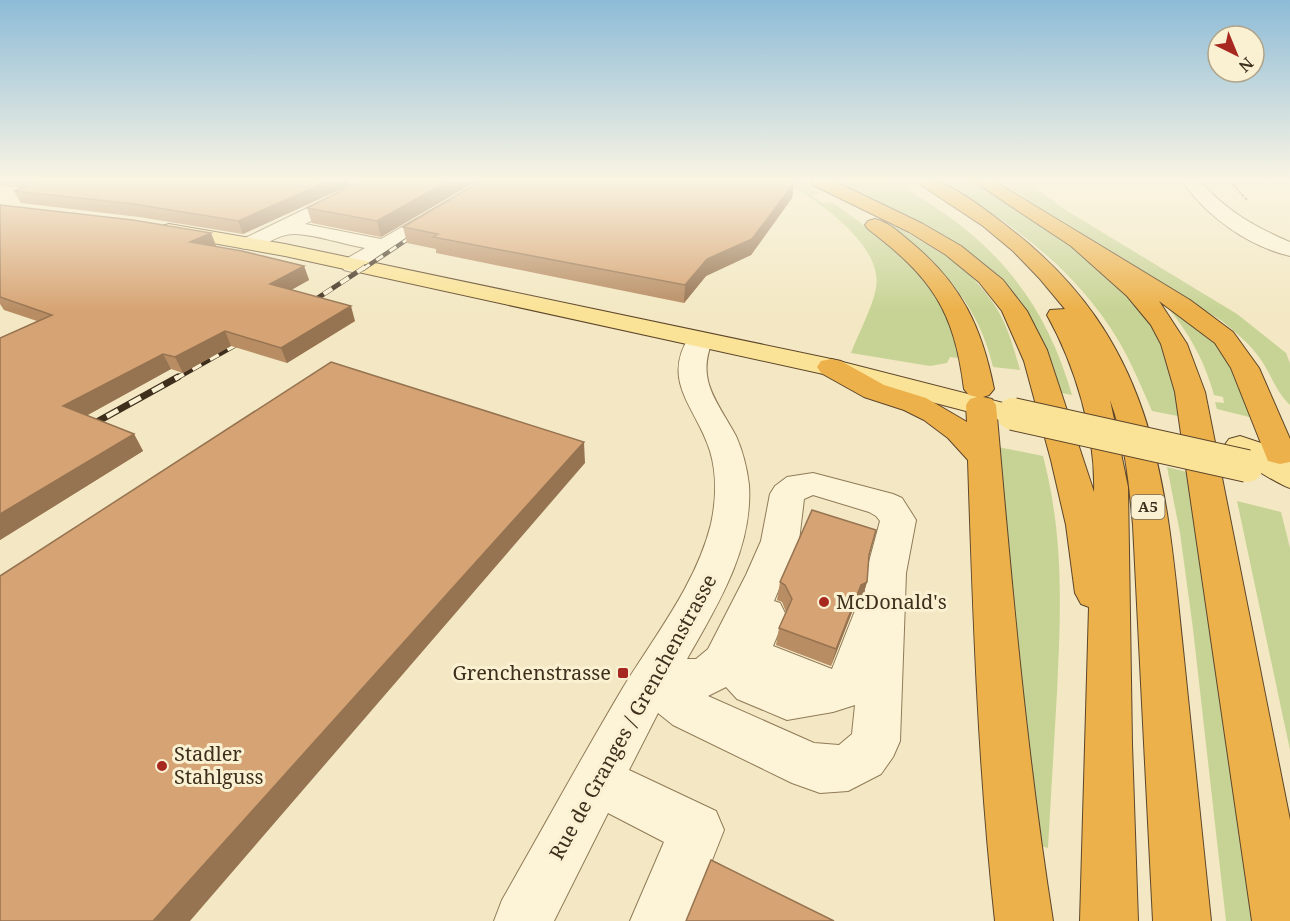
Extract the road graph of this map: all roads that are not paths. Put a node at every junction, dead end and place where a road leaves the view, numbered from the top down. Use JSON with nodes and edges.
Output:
{"nodes":[{"id":1,"x":290,"y":224,"type":"edge"},
{"id":2,"x":422,"y":224,"type":"edge"},
{"id":3,"x":875,"y":224,"type":"edge"},
{"id":4,"x":908,"y":224,"type":"edge"},
{"id":5,"x":974,"y":224,"type":"edge"},
{"id":6,"x":993,"y":224,"type":"edge"},
{"id":7,"x":1048,"y":224,"type":"edge"},
{"id":8,"x":1238,"y":224,"type":"edge"},
{"id":9,"x":150,"y":227,"type":"edge"},
{"id":10,"x":273,"y":232,"type":"junction"},
{"id":11,"x":248,"y":244,"type":"junction"},
{"id":12,"x":1080,"y":244,"type":"junction"},
{"id":13,"x":377,"y":250,"type":"junction"},
{"id":14,"x":1290,"y":250,"type":"edge"},
{"id":15,"x":352,"y":265,"type":"junction"},
{"id":16,"x":700,"y":340,"type":"junction"},
{"id":17,"x":831,"y":367,"type":"junction"},
{"id":18,"x":1258,"y":396,"type":"junction"},
{"id":19,"x":980,"y":397,"type":"junction"},
{"id":20,"x":1290,"y":423,"type":"edge"},
{"id":21,"x":984,"y":458,"type":"junction"},
{"id":22,"x":1272,"y":463,"type":"edge"},
{"id":23,"x":780,"y":541,"type":"junction"},
{"id":24,"x":886,"y":573,"type":"junction"},
{"id":25,"x":654,"y":678,"type":"junction"},
{"id":26,"x":1108,"y":744,"type":"junction"},
{"id":27,"x":598,"y":781,"type":"junction"},
{"id":28,"x":523,"y":921,"type":"edge"},
{"id":29,"x":659,"y":921,"type":"edge"},
{"id":30,"x":1024,"y":921,"type":"edge"},
{"id":31,"x":1109,"y":921,"type":"edge"},
{"id":32,"x":1182,"y":921,"type":"edge"},
{"id":33,"x":1281,"y":921,"type":"edge"}],
"edges":[{"from":1,"to":10,"type":"street"},
{"from":2,"to":13,"type":"street"},
{"from":3,"to":19,"type":"highway"},
{"from":4,"to":26,"type":"highway"},
{"from":5,"to":26,"type":"highway","number":"A5"},
{"from":6,"to":32,"type":"highway","number":"A5"},
{"from":7,"to":12,"type":"highway"},
{"from":8,"to":14,"type":"street"},
{"from":9,"to":11,"type":"main road"},
{"from":10,"to":11,"type":"street"},
{"from":10,"to":13,"type":"street"},
{"from":11,"to":15,"type":"main road"},
{"from":12,"to":18,"type":"highway"},
{"from":12,"to":33,"type":"highway"},
{"from":13,"to":15,"type":"street"},
{"from":15,"to":16,"type":"main road"},
{"from":16,"to":17,"type":"main road"},
{"from":16,"to":25,"type":"street","name":"Rue de Granges / Grenchenstrasse"},
{"from":17,"to":19,"type":"main road"},
{"from":17,"to":21,"type":"highway"},
{"from":18,"to":20,"type":"highway"},
{"from":18,"to":22,"type":"highway"},
{"from":19,"to":21,"type":"highway"},
{"from":19,"to":22,"type":"main road","bridge":true},
{"from":21,"to":30,"type":"highway"},
{"from":23,"to":24,"type":"street"},
{"from":23,"to":24,"type":"street"},
{"from":23,"to":25,"type":"street"},
{"from":24,"to":25,"type":"street"},
{"from":25,"to":27,"type":"street","name":"Rue de Granges / Grenchenstrasse"},
{"from":26,"to":31,"type":"highway","number":"A5"},
{"from":27,"to":28,"type":"street","name":"Rue de Granges / Grenchenstrasse"},
{"from":27,"to":29,"type":"street"}]}
